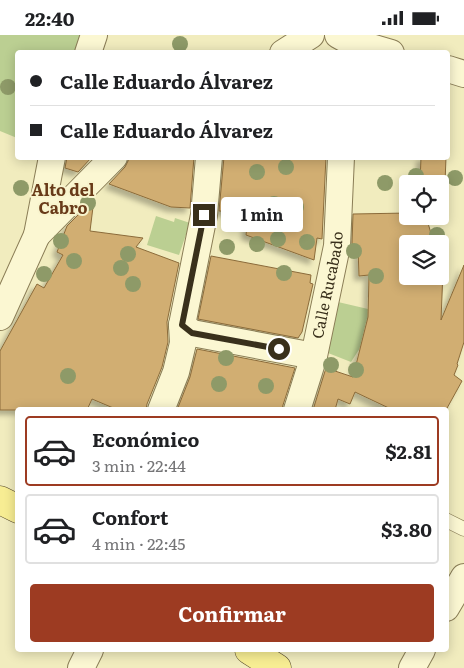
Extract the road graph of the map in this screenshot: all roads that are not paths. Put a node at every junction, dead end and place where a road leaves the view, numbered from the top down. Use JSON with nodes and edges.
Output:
{"nodes":[{"id":1,"x":94,"y":35,"type":"edge"},
{"id":2,"x":311,"y":35,"type":"edge"},
{"id":3,"x":344,"y":42,"type":"edge"},
{"id":4,"x":89,"y":50,"type":"edge"},
{"id":5,"x":288,"y":50,"type":"edge"},
{"id":6,"x":378,"y":50,"type":"edge"},
{"id":7,"x":450,"y":70,"type":"edge"},
{"id":8,"x":464,"y":74,"type":"edge"},
{"id":9,"x":51,"y":160,"type":"edge"},
{"id":10,"x":111,"y":160,"type":"edge"},
{"id":11,"x":209,"y":160,"type":"edge"},
{"id":12,"x":342,"y":160,"type":"edge"},
{"id":13,"x":37,"y":235,"type":"junction"},
{"id":14,"x":0,"y":317,"type":"edge"},
{"id":15,"x":182,"y":325,"type":"junction"},
{"id":16,"x":314,"y":356,"type":"junction"},
{"id":17,"x":162,"y":407,"type":"edge"},
{"id":18,"x":298,"y":407,"type":"edge"},
{"id":19,"x":0,"y":500,"type":"edge"},
{"id":20,"x":15,"y":508,"type":"edge"},
{"id":21,"x":449,"y":522,"type":"edge"},
{"id":22,"x":464,"y":529,"type":"edge"},
{"id":23,"x":464,"y":577,"type":"edge"},
{"id":24,"x":449,"y":603,"type":"edge"},
{"id":25,"x":89,"y":652,"type":"edge"},
{"id":26,"x":252,"y":652,"type":"edge"},
{"id":27,"x":421,"y":652,"type":"edge"},
{"id":28,"x":81,"y":668,"type":"edge"},
{"id":29,"x":277,"y":668,"type":"edge"},
{"id":30,"x":412,"y":668,"type":"edge"}],
"edges":[{"from":1,"to":4,"type":"street"},
{"from":2,"to":5,"type":"street"},
{"from":3,"to":6,"type":"street"},
{"from":7,"to":8,"type":"street"},
{"from":9,"to":13,"type":"street"},
{"from":10,"to":13,"type":"street"},
{"from":11,"to":15,"type":"street"},
{"from":12,"to":16,"type":"street","name":"Calle Rucabado"},
{"from":13,"to":14,"type":"street"},
{"from":15,"to":16,"type":"street"},
{"from":15,"to":17,"type":"street"},
{"from":16,"to":18,"type":"street","name":"Calle Rucabado"},
{"from":19,"to":20,"type":"main road"},
{"from":21,"to":22,"type":"lane"},
{"from":23,"to":24,"type":"street"},
{"from":25,"to":28,"type":"street"},
{"from":26,"to":29,"type":"main road"},
{"from":27,"to":30,"type":"street"}]}
